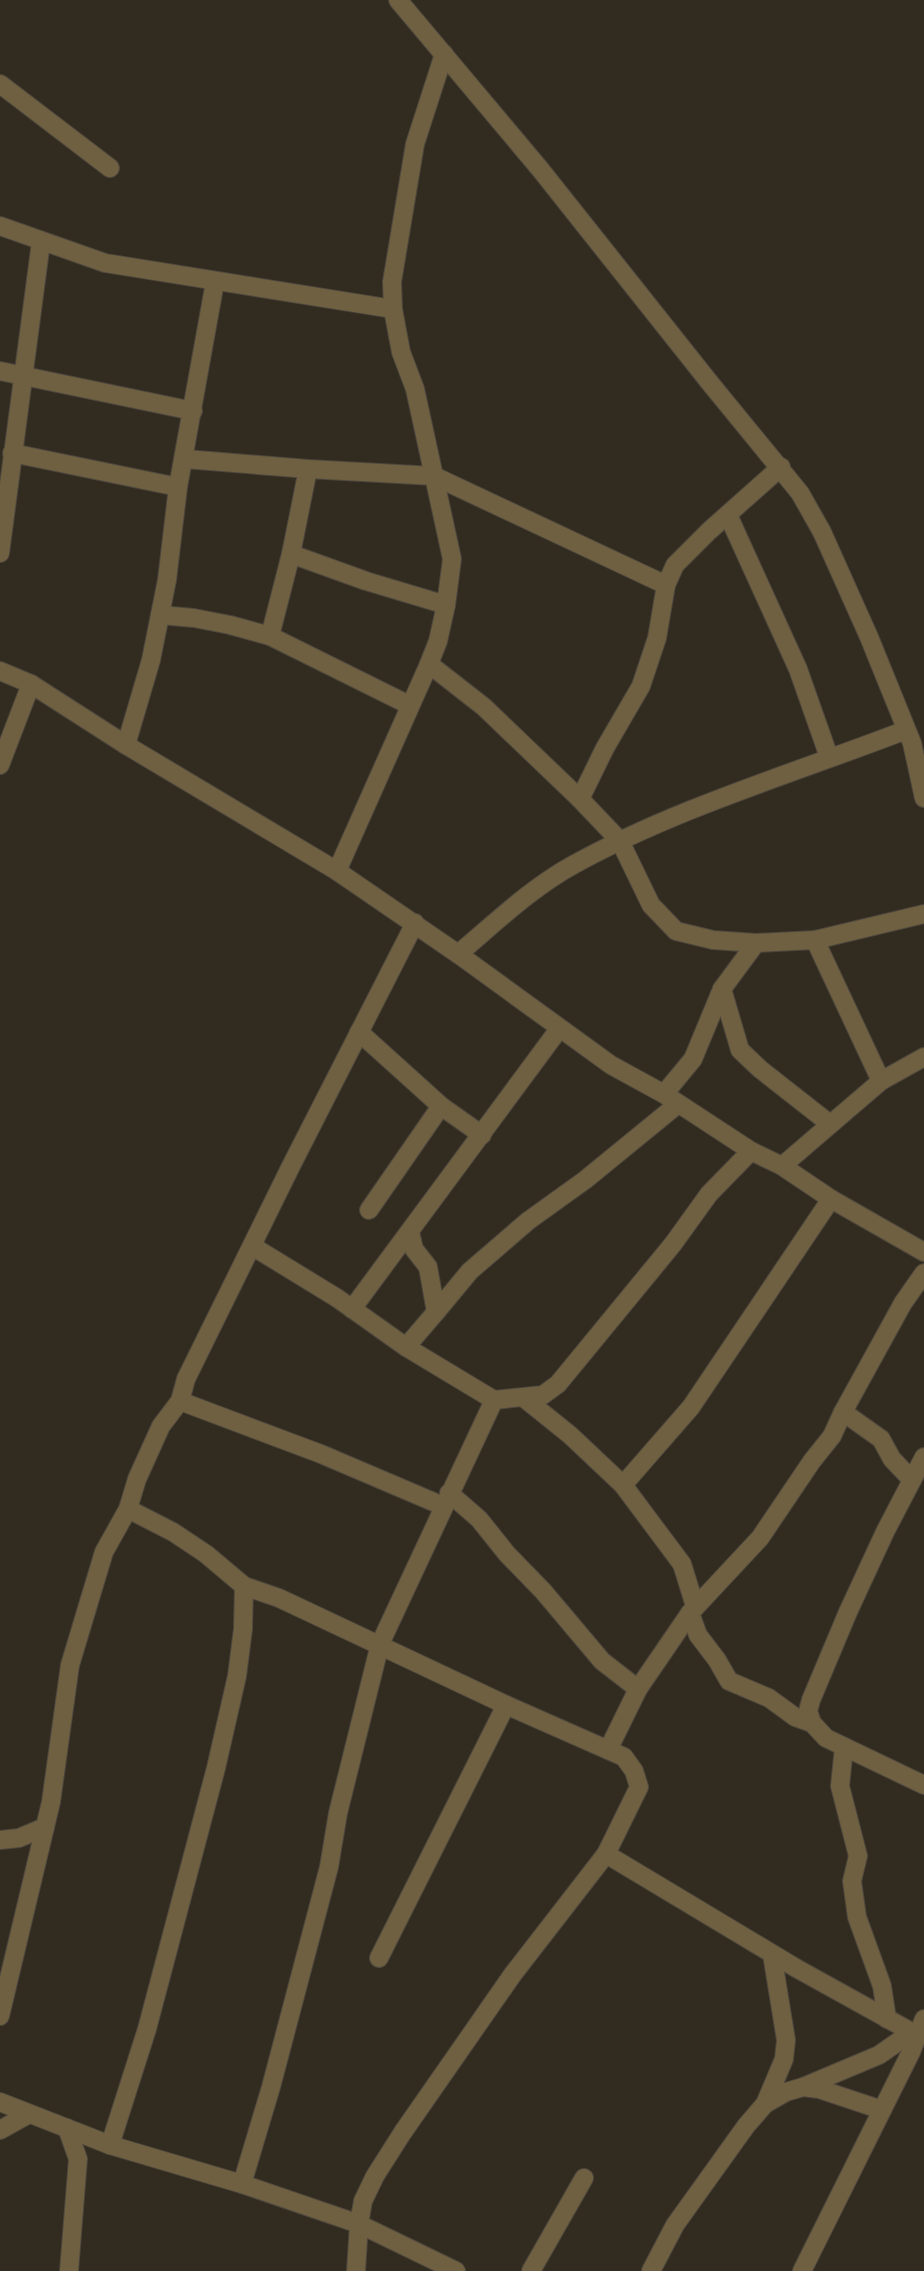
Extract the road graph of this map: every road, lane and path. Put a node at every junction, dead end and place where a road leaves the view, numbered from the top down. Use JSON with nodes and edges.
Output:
{"nodes":[{"id":1,"x":398,"y":0,"type":"edge"},
{"id":2,"x":444,"y":54,"type":"junction"},
{"id":3,"x":0,"y":84,"type":"edge"},
{"id":4,"x":110,"y":168,"type":"dead end"},
{"id":5,"x":0,"y":226,"type":"edge"},
{"id":6,"x":41,"y":242,"type":"junction"},
{"id":7,"x":215,"y":282,"type":"junction"},
{"id":8,"x":393,"y":309,"type":"junction"},
{"id":9,"x":0,"y":371,"type":"edge"},
{"id":10,"x":22,"y":375,"type":"junction"},
{"id":11,"x":193,"y":411,"type":"junction"},
{"id":12,"x":12,"y":453,"type":"junction"},
{"id":13,"x":185,"y":459,"type":"junction"},
{"id":14,"x":781,"y":468,"type":"junction"},
{"id":15,"x":308,"y":469,"type":"junction"},
{"id":16,"x":434,"y":476,"type":"junction"},
{"id":17,"x":178,"y":487,"type":"junction"},
{"id":18,"x":728,"y":515,"type":"junction"},
{"id":19,"x":0,"y":553,"type":"edge"},
{"id":20,"x":291,"y":554,"type":"junction"},
{"id":21,"x":666,"y":585,"type":"junction"},
{"id":22,"x":446,"y":605,"type":"junction"},
{"id":23,"x":160,"y":615,"type":"junction"},
{"id":24,"x":270,"y":636,"type":"junction"},
{"id":25,"x":429,"y":664,"type":"junction"},
{"id":26,"x":0,"y":671,"type":"edge"},
{"id":27,"x":31,"y":684,"type":"junction"},
{"id":28,"x":409,"y":705,"type":"junction"},
{"id":29,"x":914,"y":739,"type":"edge"},
{"id":30,"x":126,"y":745,"type":"junction"},
{"id":31,"x":829,"y":757,"type":"junction"},
{"id":32,"x":0,"y":765,"type":"edge"},
{"id":33,"x":924,"y":798,"type":"edge"},
{"id":34,"x":580,"y":799,"type":"junction"},
{"id":35,"x":620,"y":841,"type":"junction"},
{"id":36,"x":336,"y":871,"type":"junction"},
{"id":37,"x":924,"y":914,"type":"edge"},
{"id":38,"x":415,"y":924,"type":"junction"},
{"id":39,"x":816,"y":940,"type":"junction"},
{"id":40,"x":756,"y":944,"type":"junction"},
{"id":41,"x":458,"y":954,"type":"junction"},
{"id":42,"x":722,"y":989,"type":"junction"},
{"id":43,"x":559,"y":1029,"type":"junction"},
{"id":44,"x":359,"y":1032,"type":"junction"},
{"id":45,"x":924,"y":1058,"type":"edge"},
{"id":46,"x":881,"y":1081,"type":"junction"},
{"id":47,"x":671,"y":1100,"type":"junction"},
{"id":48,"x":441,"y":1106,"type":"junction"},
{"id":49,"x":830,"y":1124,"type":"junction"},
{"id":50,"x":482,"y":1135,"type":"junction"},
{"id":51,"x":751,"y":1151,"type":"junction"},
{"id":52,"x":782,"y":1166,"type":"junction"},
{"id":53,"x":831,"y":1199,"type":"junction"},
{"id":54,"x":369,"y":1210,"type":"dead end"},
{"id":55,"x":410,"y":1232,"type":"junction"},
{"id":56,"x":252,"y":1246,"type":"junction"},
{"id":57,"x":924,"y":1252,"type":"edge"},
{"id":58,"x":924,"y":1273,"type":"edge"},
{"id":59,"x":352,"y":1309,"type":"junction"},
{"id":60,"x":436,"y":1312,"type":"junction"},
{"id":61,"x":406,"y":1347,"type":"junction"},
{"id":62,"x":524,"y":1398,"type":"junction"},
{"id":63,"x":494,"y":1400,"type":"junction"},
{"id":64,"x":180,"y":1401,"type":"junction"},
{"id":65,"x":843,"y":1412,"type":"junction"},
{"id":66,"x":924,"y":1457,"type":"edge"},
{"id":67,"x":912,"y":1480,"type":"junction"},
{"id":68,"x":623,"y":1485,"type":"junction"},
{"id":69,"x":446,"y":1499,"type":"junction"},
{"id":70,"x":128,"y":1509,"type":"junction"},
{"id":71,"x":243,"y":1586,"type":"junction"},
{"id":72,"x":693,"y":1609,"type":"junction"},
{"id":73,"x":380,"y":1644,"type":"junction"},
{"id":74,"x":638,"y":1689,"type":"junction"},
{"id":75,"x":506,"y":1705,"type":"junction"},
{"id":76,"x":812,"y":1723,"type":"junction"},
{"id":77,"x":844,"y":1747,"type":"junction"},
{"id":78,"x":608,"y":1750,"type":"junction"},
{"id":79,"x":924,"y":1785,"type":"edge"},
{"id":80,"x":45,"y":1827,"type":"junction"},
{"id":81,"x":0,"y":1840,"type":"edge"},
{"id":82,"x":606,"y":1854,"type":"junction"},
{"id":83,"x":772,"y":1954,"type":"junction"},
{"id":84,"x":379,"y":1958,"type":"dead end"},
{"id":85,"x":796,"y":1968,"type":"junction"},
{"id":86,"x":779,"y":1989,"type":"junction"},
{"id":87,"x":0,"y":2016,"type":"edge"},
{"id":88,"x":887,"y":2019,"type":"junction"},
{"id":89,"x":918,"y":2029,"type":"edge"},
{"id":90,"x":803,"y":2087,"type":"junction"},
{"id":91,"x":0,"y":2102,"type":"edge"},
{"id":92,"x":765,"y":2104,"type":"junction"},
{"id":93,"x":882,"y":2110,"type":"junction"},
{"id":94,"x":29,"y":2114,"type":"junction"},
{"id":95,"x":67,"y":2128,"type":"junction"},
{"id":96,"x":0,"y":2130,"type":"edge"},
{"id":97,"x":107,"y":2144,"type":"junction"},
{"id":98,"x":78,"y":2159,"type":"junction"},
{"id":99,"x":584,"y":2178,"type":"dead end"},
{"id":100,"x":242,"y":2184,"type":"junction"},
{"id":101,"x":358,"y":2224,"type":"junction"},
{"id":102,"x":69,"y":2271,"type":"edge"},
{"id":103,"x":356,"y":2271,"type":"edge"},
{"id":104,"x":456,"y":2271,"type":"edge"},
{"id":105,"x":531,"y":2271,"type":"edge"},
{"id":106,"x":651,"y":2271,"type":"edge"},
{"id":107,"x":801,"y":2271,"type":"edge"}],
"edges":[{"from":1,"to":2,"type":"street"},
{"from":2,"to":8,"type":"street"},
{"from":2,"to":14,"type":"street"},
{"from":3,"to":4,"type":"street"},
{"from":5,"to":6,"type":"street"},
{"from":6,"to":7,"type":"street"},
{"from":6,"to":10,"type":"street"},
{"from":7,"to":8,"type":"street"},
{"from":7,"to":11,"type":"street"},
{"from":8,"to":16,"type":"street"},
{"from":9,"to":10,"type":"street"},
{"from":10,"to":11,"type":"street"},
{"from":10,"to":12,"type":"street"},
{"from":11,"to":13,"type":"street"},
{"from":12,"to":17,"type":"street"},
{"from":12,"to":19,"type":"street"},
{"from":13,"to":15,"type":"street"},
{"from":13,"to":17,"type":"street"},
{"from":14,"to":18,"type":"street"},
{"from":14,"to":29,"type":"street"},
{"from":15,"to":16,"type":"street"},
{"from":15,"to":20,"type":"street"},
{"from":16,"to":21,"type":"street"},
{"from":16,"to":22,"type":"street"},
{"from":17,"to":23,"type":"street"},
{"from":18,"to":21,"type":"street"},
{"from":18,"to":31,"type":"street"},
{"from":20,"to":22,"type":"street"},
{"from":20,"to":24,"type":"street"},
{"from":21,"to":34,"type":"street"},
{"from":22,"to":25,"type":"street"},
{"from":23,"to":24,"type":"street"},
{"from":23,"to":30,"type":"street"},
{"from":24,"to":28,"type":"street"},
{"from":25,"to":28,"type":"street"},
{"from":25,"to":34,"type":"street"},
{"from":26,"to":27,"type":"street"},
{"from":27,"to":30,"type":"street"},
{"from":27,"to":32,"type":"street"},
{"from":28,"to":36,"type":"street"},
{"from":29,"to":31,"type":"street"},
{"from":29,"to":33,"type":"street"},
{"from":30,"to":36,"type":"street"},
{"from":31,"to":35,"type":"street"},
{"from":34,"to":35,"type":"street"},
{"from":35,"to":40,"type":"street"},
{"from":35,"to":41,"type":"street"},
{"from":36,"to":38,"type":"street"},
{"from":37,"to":39,"type":"street"},
{"from":38,"to":41,"type":"street"},
{"from":38,"to":44,"type":"street"},
{"from":39,"to":40,"type":"street"},
{"from":39,"to":46,"type":"street"},
{"from":40,"to":42,"type":"street"},
{"from":41,"to":43,"type":"street"},
{"from":42,"to":47,"type":"street"},
{"from":42,"to":49,"type":"street"},
{"from":43,"to":47,"type":"street"},
{"from":43,"to":50,"type":"street"},
{"from":44,"to":48,"type":"street"},
{"from":44,"to":56,"type":"street"},
{"from":45,"to":46,"type":"street"},
{"from":46,"to":49,"type":"street"},
{"from":47,"to":51,"type":"street"},
{"from":47,"to":60,"type":"street"},
{"from":48,"to":50,"type":"street"},
{"from":48,"to":54,"type":"street"},
{"from":49,"to":52,"type":"street"},
{"from":50,"to":55,"type":"street"},
{"from":51,"to":52,"type":"street"},
{"from":51,"to":62,"type":"street"},
{"from":52,"to":53,"type":"street"},
{"from":53,"to":57,"type":"street"},
{"from":53,"to":68,"type":"street"},
{"from":55,"to":59,"type":"street"},
{"from":55,"to":60,"type":"street"},
{"from":56,"to":59,"type":"street"},
{"from":56,"to":64,"type":"street"},
{"from":58,"to":65,"type":"street"},
{"from":59,"to":61,"type":"street"},
{"from":60,"to":61,"type":"street"},
{"from":61,"to":63,"type":"street"},
{"from":62,"to":63,"type":"street"},
{"from":62,"to":68,"type":"street"},
{"from":63,"to":69,"type":"street"},
{"from":64,"to":69,"type":"street"},
{"from":64,"to":70,"type":"street"},
{"from":65,"to":67,"type":"street"},
{"from":65,"to":72,"type":"street"},
{"from":66,"to":67,"type":"street"},
{"from":67,"to":76,"type":"street"},
{"from":68,"to":72,"type":"street"},
{"from":69,"to":73,"type":"street"},
{"from":69,"to":74,"type":"street"},
{"from":70,"to":71,"type":"street"},
{"from":70,"to":80,"type":"street"},
{"from":71,"to":73,"type":"street"},
{"from":71,"to":97,"type":"street"},
{"from":72,"to":74,"type":"street"},
{"from":72,"to":76,"type":"street"},
{"from":73,"to":75,"type":"street"},
{"from":73,"to":100,"type":"street"},
{"from":74,"to":78,"type":"street"},
{"from":75,"to":78,"type":"street"},
{"from":75,"to":84,"type":"street"},
{"from":76,"to":77,"type":"street"},
{"from":77,"to":79,"type":"street"},
{"from":77,"to":88,"type":"street"},
{"from":78,"to":82,"type":"street"},
{"from":80,"to":81,"type":"street"},
{"from":80,"to":87,"type":"street"},
{"from":82,"to":83,"type":"street"},
{"from":82,"to":101,"type":"street"},
{"from":83,"to":85,"type":"street"},
{"from":83,"to":86,"type":"street"},
{"from":85,"to":86,"type":"street"},
{"from":85,"to":88,"type":"street"},
{"from":86,"to":92,"type":"street"},
{"from":88,"to":89,"type":"street"},
{"from":89,"to":90,"type":"street"},
{"from":89,"to":93,"type":"street"},
{"from":90,"to":92,"type":"street"},
{"from":90,"to":93,"type":"street"},
{"from":91,"to":94,"type":"street"},
{"from":92,"to":106,"type":"street"},
{"from":93,"to":107,"type":"street"},
{"from":94,"to":95,"type":"street"},
{"from":94,"to":96,"type":"street"},
{"from":95,"to":97,"type":"street"},
{"from":95,"to":98,"type":"street"},
{"from":97,"to":98,"type":"street"},
{"from":97,"to":100,"type":"street"},
{"from":98,"to":102,"type":"street"},
{"from":99,"to":105,"type":"street"},
{"from":100,"to":101,"type":"street"},
{"from":101,"to":103,"type":"street"},
{"from":101,"to":104,"type":"street"}]}
